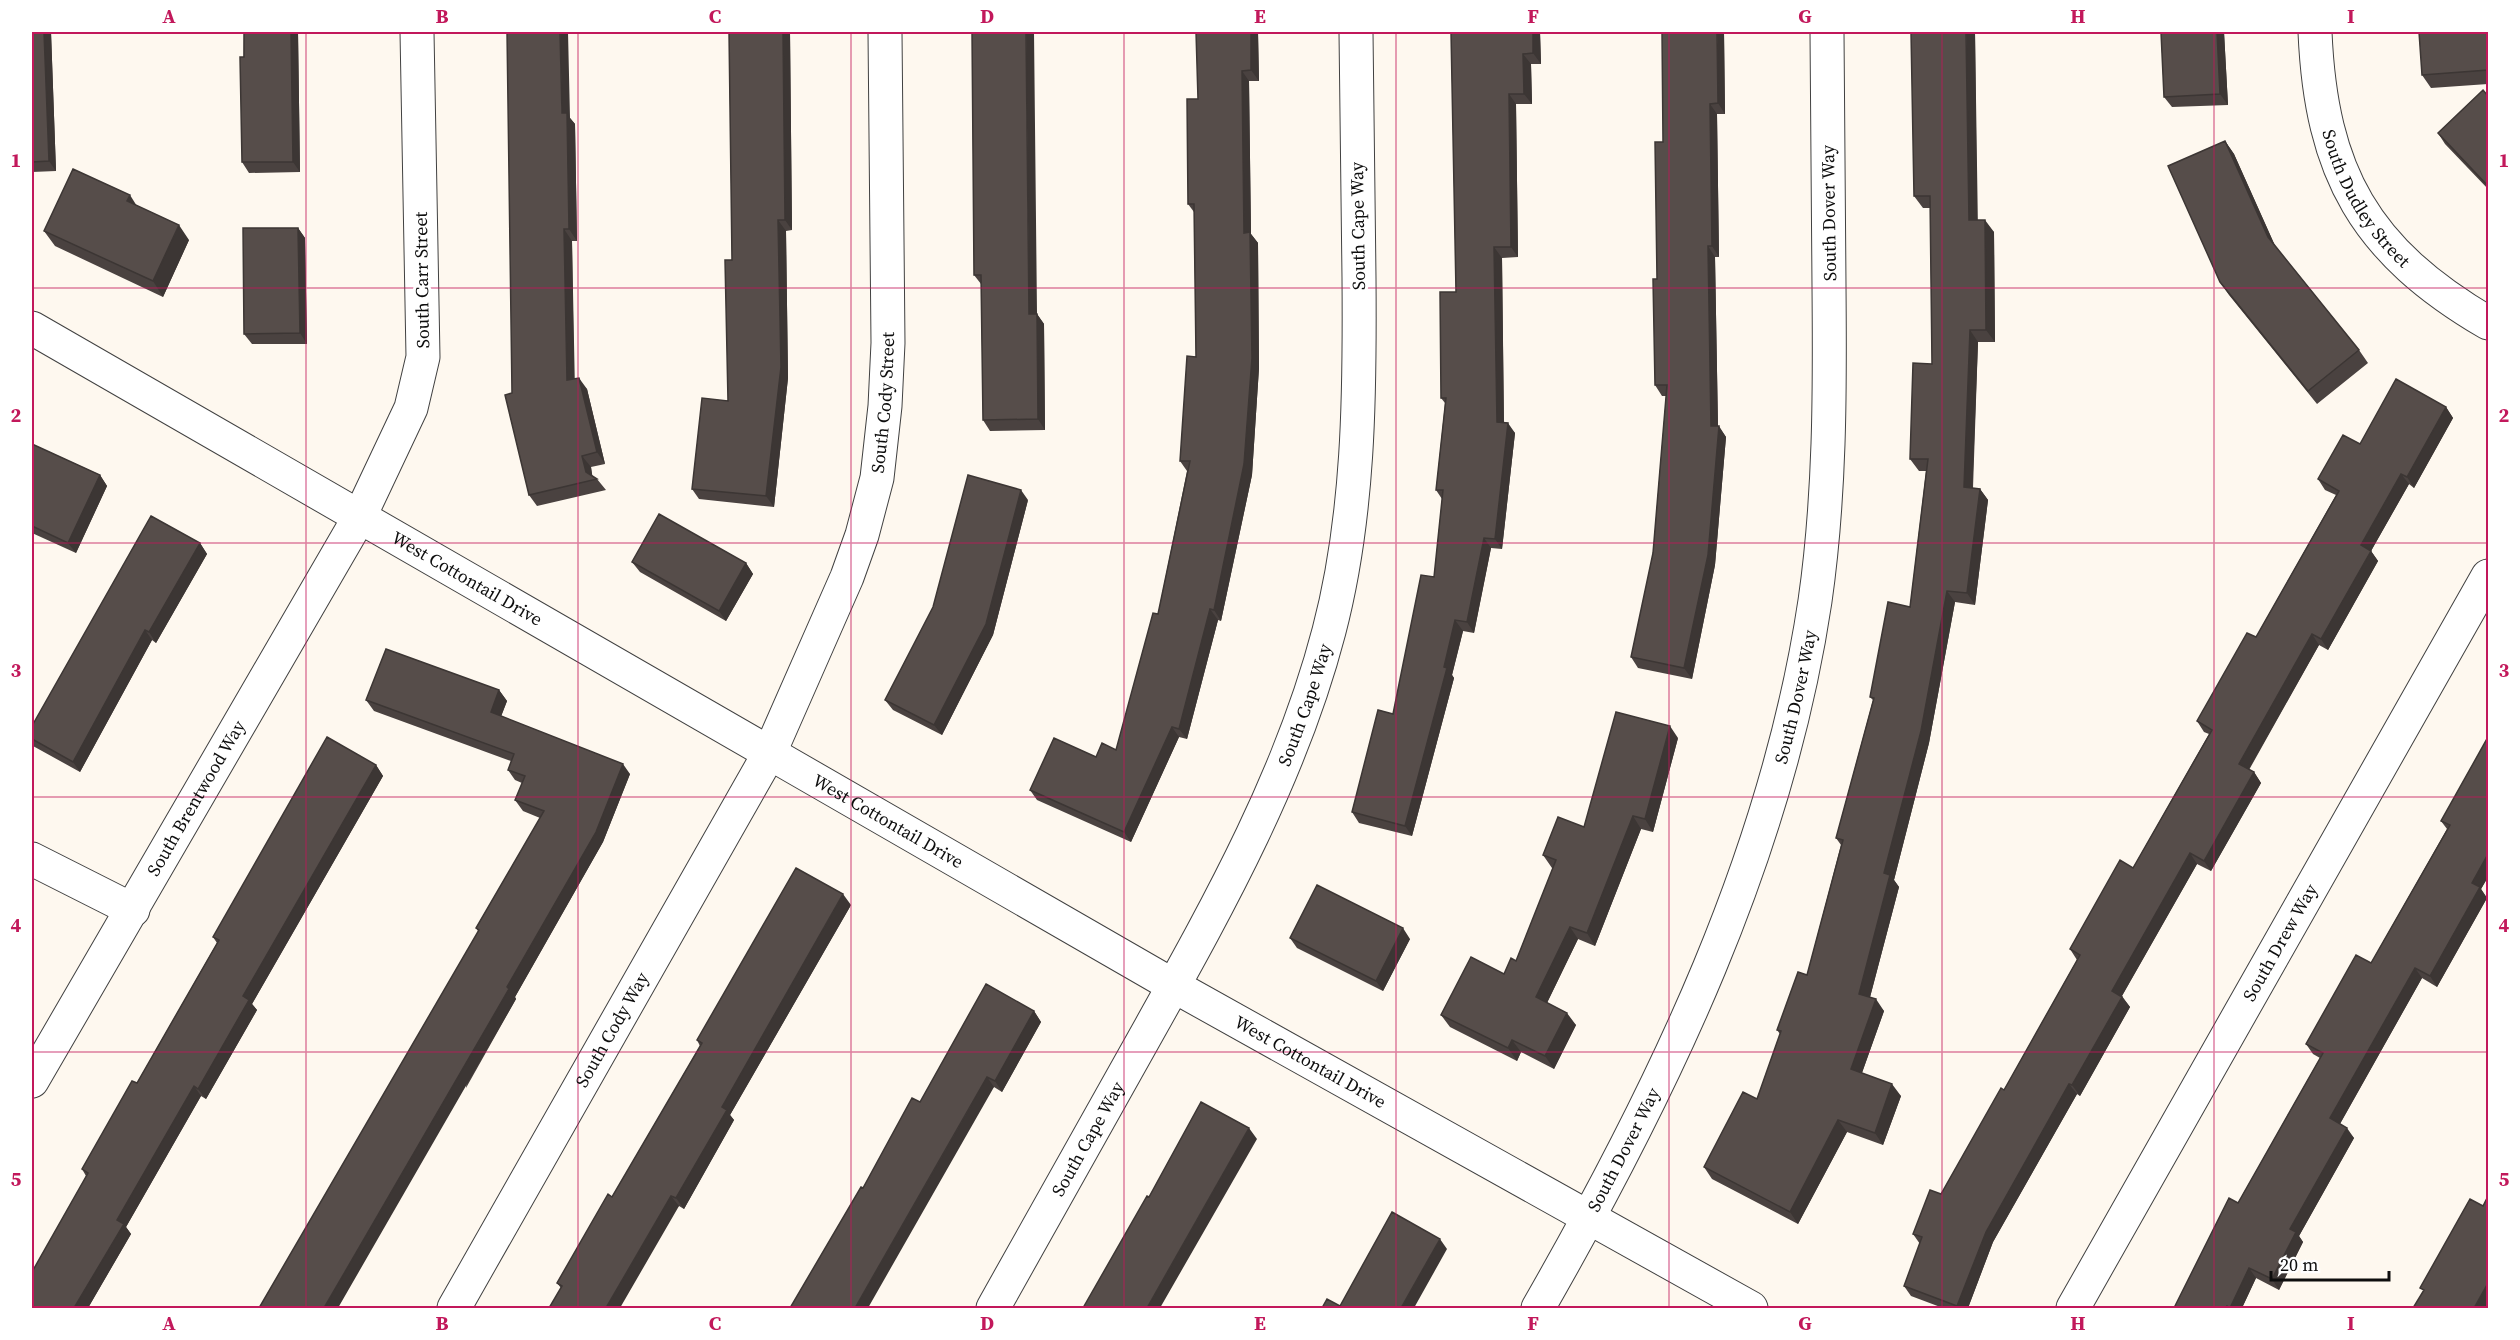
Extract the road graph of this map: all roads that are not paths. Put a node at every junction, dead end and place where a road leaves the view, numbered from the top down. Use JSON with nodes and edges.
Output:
{"nodes":[{"id":1,"x":417,"y":32,"type":"edge"},
{"id":2,"x":885,"y":32,"type":"edge"},
{"id":3,"x":1356,"y":32,"type":"edge"},
{"id":4,"x":1827,"y":32,"type":"edge"},
{"id":5,"x":2315,"y":32,"type":"edge"},
{"id":6,"x":2488,"y":323,"type":"edge"},
{"id":7,"x":32,"y":328,"type":"edge"},
{"id":8,"x":360,"y":516,"type":"junction"},
{"id":9,"x":2488,"y":576,"type":"edge"},
{"id":10,"x":770,"y":752,"type":"junction"},
{"id":11,"x":32,"y":859,"type":"edge"},
{"id":12,"x":133,"y":910,"type":"junction"},
{"id":13,"x":1174,"y":986,"type":"junction"},
{"id":14,"x":32,"y":1081,"type":"edge"},
{"id":15,"x":1589,"y":1218,"type":"junction"},
{"id":16,"x":454,"y":1308,"type":"edge"},
{"id":17,"x":993,"y":1308,"type":"edge"},
{"id":18,"x":1538,"y":1308,"type":"edge"},
{"id":19,"x":1751,"y":1308,"type":"edge"},
{"id":20,"x":2073,"y":1308,"type":"edge"}],
"edges":[{"from":1,"to":8,"type":"street","name":"South Carr Street"},
{"from":2,"to":10,"type":"street","name":"South Cody Street"},
{"from":3,"to":13,"type":"street","name":"South Cape Way"},
{"from":4,"to":15,"type":"street","name":"South Dover Way"},
{"from":5,"to":6,"type":"street","name":"South Dudley Street"},
{"from":7,"to":8,"type":"street","name":"West Cottontail Drive"},
{"from":8,"to":10,"type":"street","name":"West Cottontail Drive"},
{"from":8,"to":12,"type":"street","name":"South Brentwood Way"},
{"from":9,"to":20,"type":"street","name":"South Drew Way"},
{"from":10,"to":13,"type":"street","name":"West Cottontail Drive"},
{"from":10,"to":16,"type":"street","name":"South Cody Way"},
{"from":11,"to":12,"type":"street"},
{"from":12,"to":14,"type":"street","name":"South Brentwood Way"},
{"from":13,"to":15,"type":"street","name":"West Cottontail Drive"},
{"from":13,"to":17,"type":"street","name":"South Cape Way"},
{"from":15,"to":18,"type":"street","name":"South Dover Way"},
{"from":15,"to":19,"type":"street","name":"West Cottontail Drive"}]}
